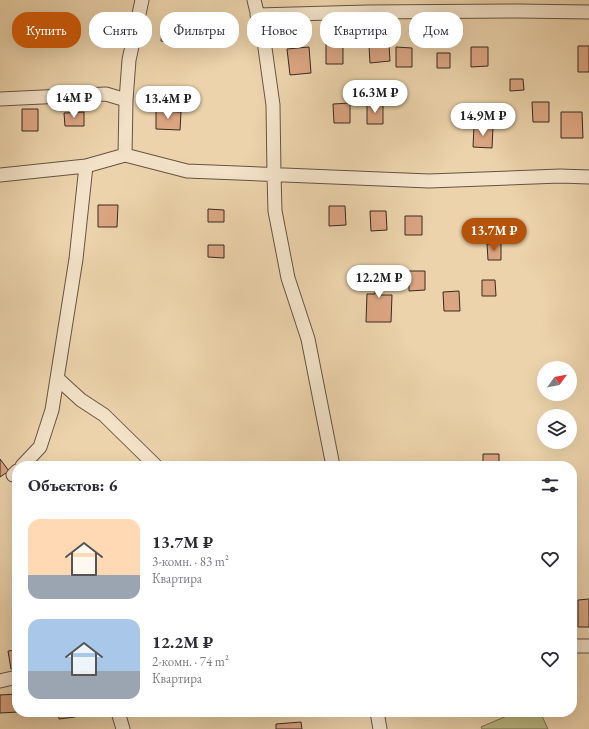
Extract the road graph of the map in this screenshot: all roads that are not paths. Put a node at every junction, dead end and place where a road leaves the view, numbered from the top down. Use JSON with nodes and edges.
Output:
{"nodes":[{"id":1,"x":142,"y":0,"type":"edge"},
{"id":2,"x":254,"y":0,"type":"edge"},
{"id":3,"x":519,"y":5,"type":"edge"},
{"id":4,"x":367,"y":6,"type":"edge"},
{"id":5,"x":256,"y":12,"type":"edge"},
{"id":6,"x":294,"y":12,"type":"edge"},
{"id":7,"x":589,"y":12,"type":"edge"},
{"id":8,"x":265,"y":48,"type":"edge"},
{"id":9,"x":0,"y":99,"type":"edge"},
{"id":10,"x":126,"y":100,"type":"junction"},
{"id":11,"x":125,"y":155,"type":"junction"},
{"id":12,"x":86,"y":166,"type":"junction"},
{"id":13,"x":274,"y":174,"type":"junction"},
{"id":14,"x":0,"y":175,"type":"edge"},
{"id":15,"x":589,"y":177,"type":"edge"},
{"id":16,"x":58,"y":379,"type":"junction"},
{"id":17,"x":27,"y":461,"type":"edge"},
{"id":18,"x":151,"y":461,"type":"edge"},
{"id":19,"x":332,"y":461,"type":"edge"},
{"id":20,"x":577,"y":646,"type":"edge"},
{"id":21,"x":589,"y":646,"type":"edge"},
{"id":22,"x":12,"y":678,"type":"edge"},
{"id":23,"x":0,"y":680,"type":"edge"},
{"id":24,"x":120,"y":717,"type":"edge"},
{"id":25,"x":378,"y":717,"type":"edge"},
{"id":26,"x":124,"y":729,"type":"edge"},
{"id":27,"x":380,"y":729,"type":"edge"}],
"edges":[{"from":1,"to":10,"type":"street"},
{"from":2,"to":5,"type":"street"},
{"from":3,"to":4,"type":"street"},
{"from":3,"to":7,"type":"street"},
{"from":4,"to":6,"type":"street"},
{"from":8,"to":13,"type":"street"},
{"from":9,"to":10,"type":"street"},
{"from":10,"to":11,"type":"street"},
{"from":11,"to":12,"type":"street"},
{"from":11,"to":13,"type":"street"},
{"from":12,"to":14,"type":"street"},
{"from":12,"to":16,"type":"street"},
{"from":13,"to":15,"type":"street"},
{"from":13,"to":19,"type":"street"},
{"from":16,"to":17,"type":"street"},
{"from":16,"to":18,"type":"street"},
{"from":20,"to":21,"type":"street"},
{"from":22,"to":23,"type":"street"},
{"from":24,"to":26,"type":"street"},
{"from":25,"to":27,"type":"street"}]}
